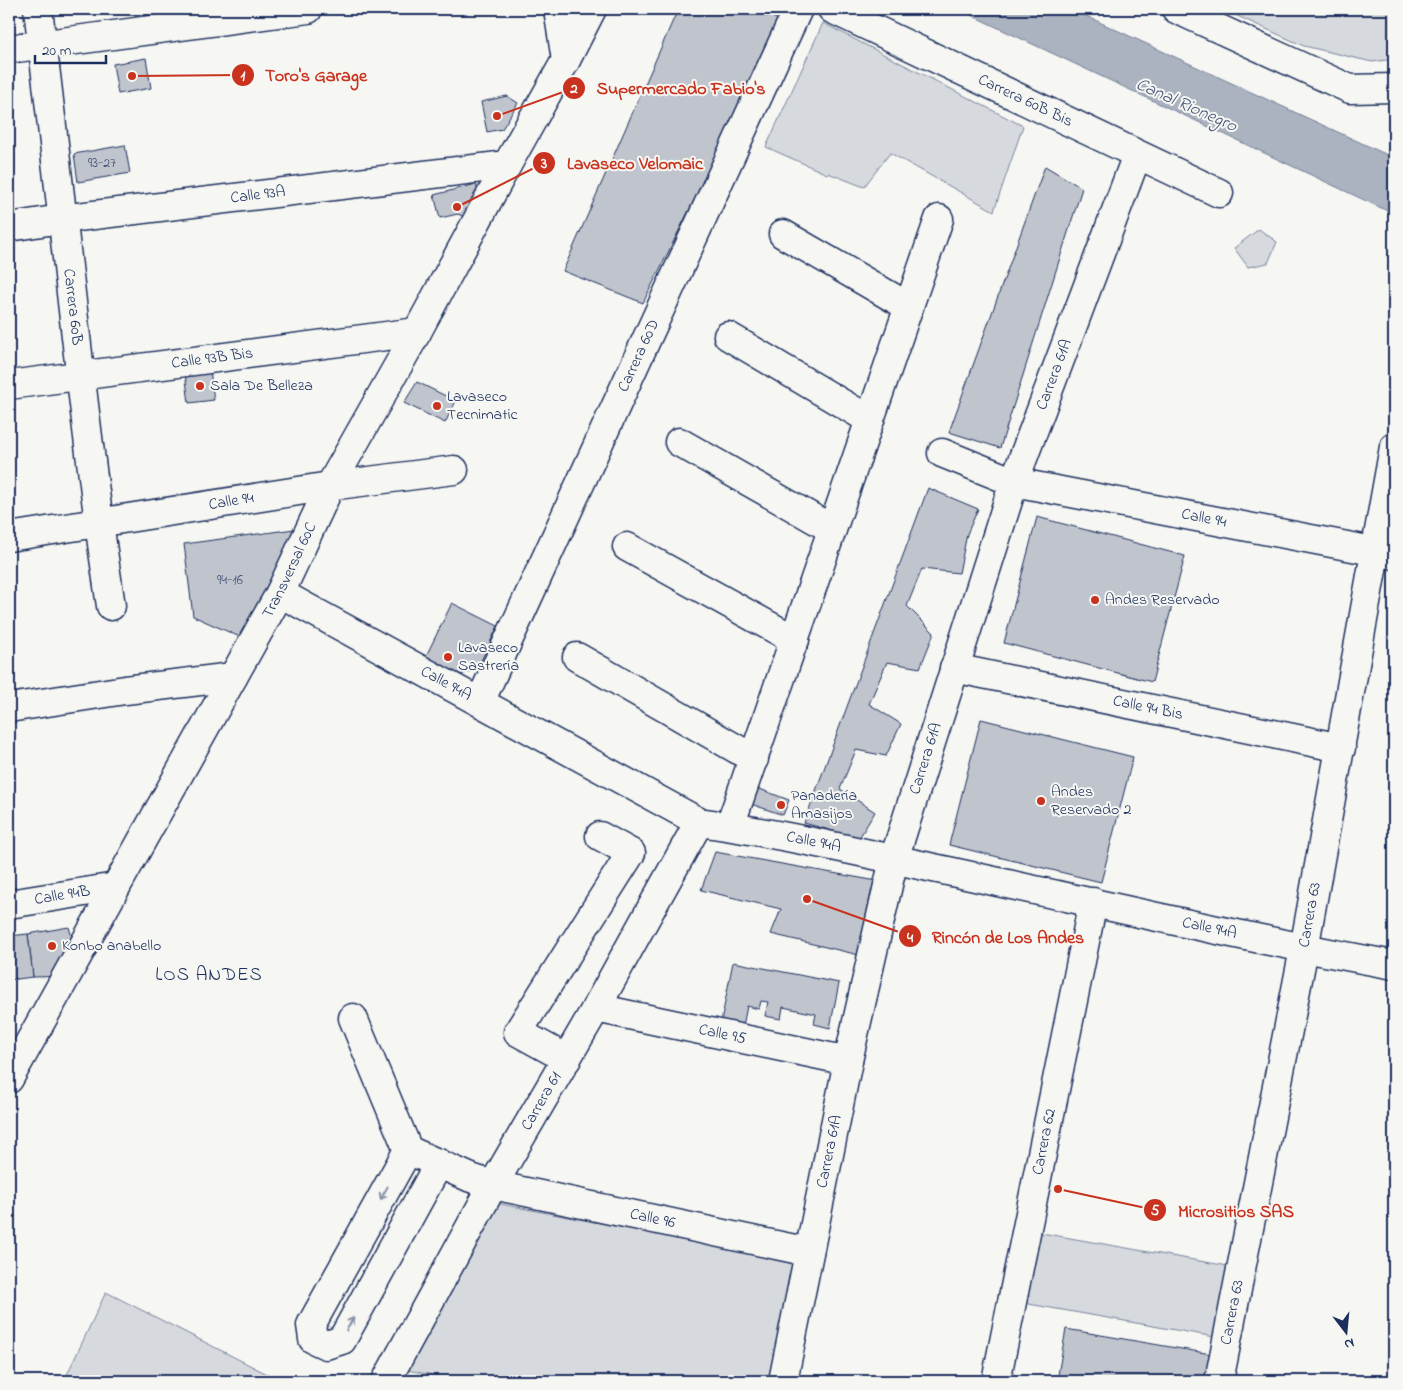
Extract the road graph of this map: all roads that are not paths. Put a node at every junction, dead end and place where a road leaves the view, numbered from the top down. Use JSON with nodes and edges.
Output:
{"nodes":[{"id":1,"x":38,"y":9,"type":"edge"},
{"id":2,"x":308,"y":9,"type":"edge"},
{"id":3,"x":558,"y":9,"type":"edge"},
{"id":4,"x":592,"y":9,"type":"edge"},
{"id":5,"x":798,"y":9,"type":"edge"},
{"id":6,"x":832,"y":9,"type":"edge"},
{"id":7,"x":1176,"y":9,"type":"edge"},
{"id":8,"x":42,"y":45,"type":"junction"},
{"id":9,"x":9,"y":50,"type":"edge"},
{"id":10,"x":566,"y":60,"type":"junction"},
{"id":11,"x":1394,"y":88,"type":"edge"},
{"id":12,"x":1137,"y":155,"type":"junction"},
{"id":13,"x":507,"y":165,"type":"junction"},
{"id":14,"x":1219,"y":193,"type":"dead end"},
{"id":15,"x":61,"y":219,"type":"junction"},
{"id":16,"x":939,"y":219,"type":"dead end"},
{"id":17,"x":9,"y":227,"type":"edge"},
{"id":18,"x":783,"y":234,"type":"dead end"},
{"id":19,"x":908,"y":307,"type":"junction"},
{"id":20,"x":417,"y":332,"type":"junction"},
{"id":21,"x":728,"y":336,"type":"dead end"},
{"id":22,"x":80,"y":375,"type":"junction"},
{"id":23,"x":9,"y":385,"type":"edge"},
{"id":24,"x":870,"y":420,"type":"junction"},
{"id":25,"x":679,"y":442,"type":"dead end"},
{"id":26,"x":1394,"y":447,"type":"edge"},
{"id":27,"x":942,"y":452,"type":"dead end"},
{"id":28,"x":454,"y":470,"type":"dead end"},
{"id":29,"x":1014,"y":482,"type":"junction"},
{"id":30,"x":330,"y":486,"type":"junction"},
{"id":31,"x":98,"y":522,"type":"junction"},
{"id":32,"x":832,"y":529,"type":"junction"},
{"id":33,"x":9,"y":537,"type":"edge"},
{"id":34,"x":627,"y":547,"type":"dead end"},
{"id":35,"x":1384,"y":553,"type":"edge"},
{"id":36,"x":280,"y":593,"type":"junction"},
{"id":37,"x":111,"y":606,"type":"dead end"},
{"id":38,"x":794,"y":640,"type":"junction"},
{"id":39,"x":577,"y":657,"type":"dead end"},
{"id":40,"x":954,"y":668,"type":"junction"},
{"id":41,"x":233,"y":677,"type":"junction"},
{"id":42,"x":480,"y":702,"type":"junction"},
{"id":43,"x":9,"y":708,"type":"edge"},
{"id":44,"x":1341,"y":748,"type":"junction"},
{"id":45,"x":754,"y":759,"type":"junction"},
{"id":46,"x":699,"y":822,"type":"junction"},
{"id":47,"x":730,"y":826,"type":"junction"},
{"id":48,"x":600,"y":836,"type":"dead end"},
{"id":49,"x":894,"y":859,"type":"junction"},
{"id":50,"x":116,"y":887,"type":"junction"},
{"id":51,"x":1093,"y":902,"type":"junction"},
{"id":52,"x":9,"y":904,"type":"edge"},
{"id":53,"x":1304,"y":949,"type":"junction"},
{"id":54,"x":1394,"y":966,"type":"edge"},
{"id":55,"x":596,"y":1008,"type":"junction"},
{"id":56,"x":353,"y":1018,"type":"dead end"},
{"id":57,"x":567,"y":1059,"type":"junction"},
{"id":58,"x":848,"y":1061,"type":"junction"},
{"id":59,"x":9,"y":1079,"type":"edge"},
{"id":60,"x":408,"y":1150,"type":"junction"},
{"id":61,"x":439,"y":1164,"type":"junction"},
{"id":62,"x":493,"y":1185,"type":"junction"},
{"id":63,"x":809,"y":1252,"type":"junction"},
{"id":64,"x":391,"y":1380,"type":"edge"},
{"id":65,"x":783,"y":1381,"type":"edge"},
{"id":66,"x":996,"y":1381,"type":"edge"},
{"id":67,"x":1219,"y":1381,"type":"edge"}],
"edges":[{"from":1,"to":8,"type":"street","name":"Carrera 60B"},
{"from":2,"to":8,"type":"street"},
{"from":3,"to":10,"type":"street"},
{"from":4,"to":10,"type":"street","name":"Transversal 60C"},
{"from":5,"to":42,"type":"street","name":"Carrera 60D"},
{"from":6,"to":12,"type":"street","name":"Carrera 60B Bis"},
{"from":7,"to":11,"type":"street"},
{"from":8,"to":9,"type":"street"},
{"from":8,"to":15,"type":"street","name":"Carrera 60B"},
{"from":10,"to":13,"type":"street","name":"Transversal 60C"},
{"from":12,"to":14,"type":"street","name":"Carrera 60B Bis"},
{"from":12,"to":29,"type":"street","name":"Carrera 61A"},
{"from":13,"to":15,"type":"street","name":"Calle 93A"},
{"from":13,"to":20,"type":"street","name":"Transversal 60C"},
{"from":15,"to":17,"type":"street","name":"Calle 93A"},
{"from":15,"to":22,"type":"street","name":"Carrera 60B"},
{"from":16,"to":19,"type":"street"},
{"from":18,"to":19,"type":"street"},
{"from":19,"to":24,"type":"street"},
{"from":20,"to":22,"type":"street","name":"Calle 93B Bis"},
{"from":20,"to":30,"type":"street","name":"Transversal 60C"},
{"from":21,"to":24,"type":"street"},
{"from":22,"to":23,"type":"street","name":"Calle 93B Bis"},
{"from":22,"to":31,"type":"street","name":"Carrera 60B"},
{"from":24,"to":32,"type":"street"},
{"from":25,"to":32,"type":"street"},
{"from":26,"to":35,"type":"street","name":"Carrera 63"},
{"from":27,"to":29,"type":"street","name":"Calle 94"},
{"from":28,"to":30,"type":"street","name":"Calle 94"},
{"from":29,"to":35,"type":"street","name":"Calle 94"},
{"from":29,"to":40,"type":"street","name":"Carrera 61A"},
{"from":30,"to":31,"type":"street","name":"Calle 94"},
{"from":30,"to":36,"type":"street","name":"Transversal 60C"},
{"from":31,"to":33,"type":"street","name":"Calle 94"},
{"from":31,"to":37,"type":"street","name":"Carrera 60B"},
{"from":32,"to":38,"type":"street"},
{"from":34,"to":38,"type":"street"},
{"from":35,"to":44,"type":"street","name":"Carrera 63"},
{"from":36,"to":41,"type":"street","name":"Transversal 60C"},
{"from":36,"to":42,"type":"street","name":"Calle 94A"},
{"from":38,"to":45,"type":"street"},
{"from":39,"to":45,"type":"street"},
{"from":40,"to":44,"type":"street","name":"Calle 94 Bis"},
{"from":40,"to":49,"type":"street","name":"Carrera 61A"},
{"from":41,"to":43,"type":"street"},
{"from":41,"to":50,"type":"street","name":"Transversal 60C"},
{"from":42,"to":46,"type":"street","name":"Calle 94A"},
{"from":44,"to":53,"type":"street","name":"Carrera 63"},
{"from":45,"to":47,"type":"street"},
{"from":46,"to":47,"type":"street","name":"Calle 94A"},
{"from":46,"to":55,"type":"street","name":"Carrera 61"},
{"from":47,"to":49,"type":"street","name":"Calle 94A"},
{"from":48,"to":57,"type":"street"},
{"from":49,"to":51,"type":"street","name":"Calle 94A"},
{"from":49,"to":58,"type":"street","name":"Carrera 61A"},
{"from":50,"to":52,"type":"street","name":"Calle 94B"},
{"from":50,"to":59,"type":"street","name":"Transversal 60C"},
{"from":51,"to":53,"type":"street","name":"Calle 94A"},
{"from":51,"to":66,"type":"street","name":"Carrera 62"},
{"from":53,"to":54,"type":"street","name":"Calle 94A"},
{"from":53,"to":67,"type":"street","name":"Carrera 63"},
{"from":55,"to":57,"type":"street","name":"Carrera 61"},
{"from":55,"to":58,"type":"street","name":"Calle 95"},
{"from":56,"to":60,"type":"street"},
{"from":57,"to":62,"type":"street","name":"Carrera 61"},
{"from":58,"to":63,"type":"street","name":"Carrera 61A"},
{"from":60,"to":61,"type":"street","name":"Calle 96"},
{"from":60,"to":61,"type":"street","one_way":true},
{"from":61,"to":62,"type":"street","name":"Calle 96"},
{"from":62,"to":63,"type":"street","name":"Calle 96"},
{"from":62,"to":64,"type":"street","name":"Carrera 61"},
{"from":63,"to":65,"type":"street","name":"Carrera 61A"}]}
